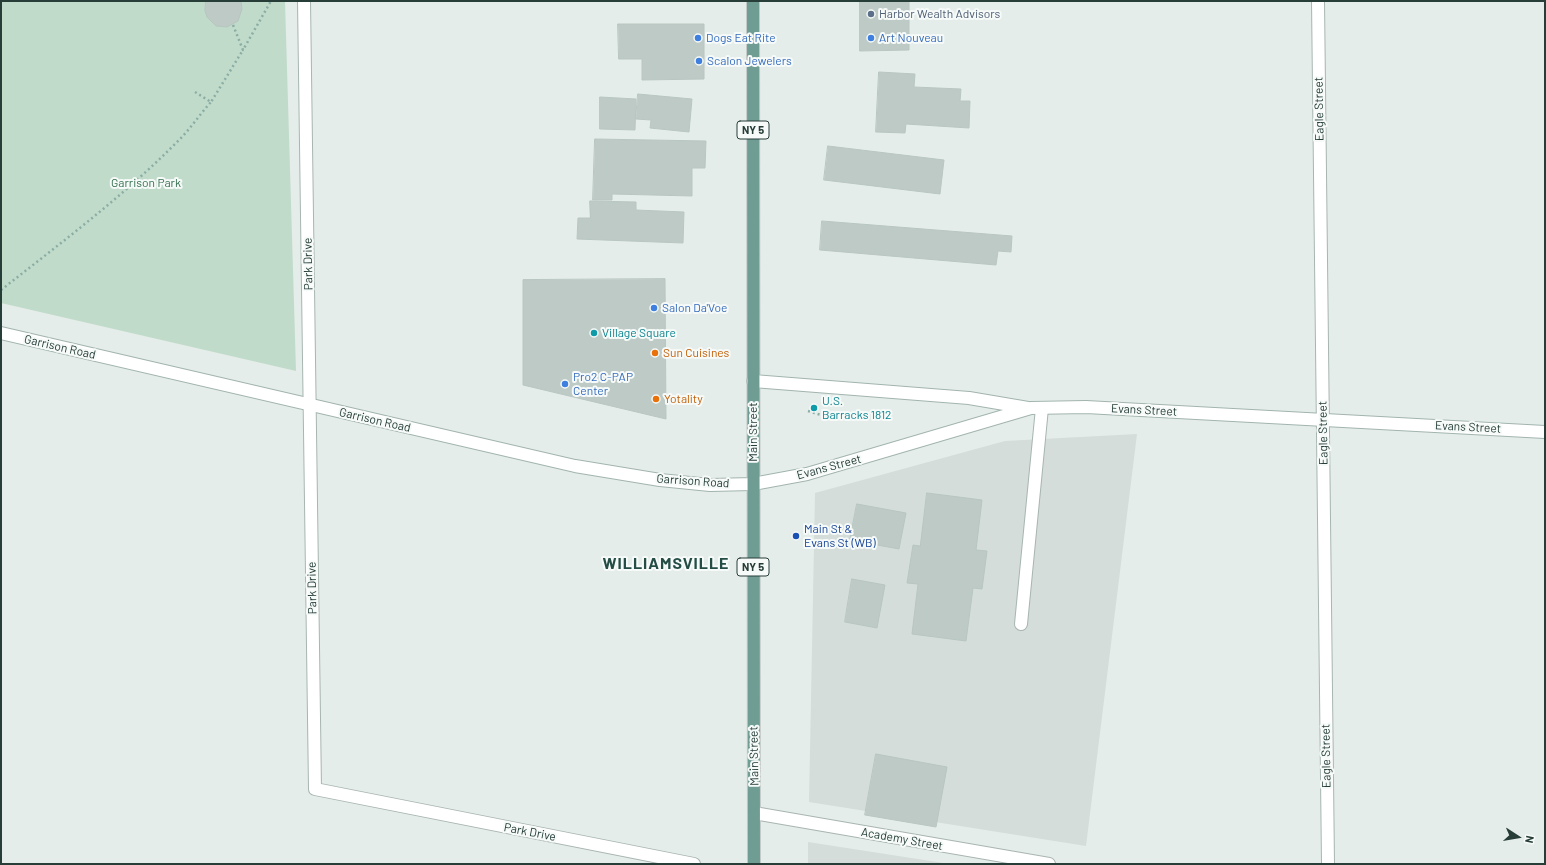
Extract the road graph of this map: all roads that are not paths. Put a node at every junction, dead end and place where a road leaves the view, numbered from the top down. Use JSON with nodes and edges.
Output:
{"nodes":[{"id":1,"x":304,"y":1,"type":"edge"},
{"id":2,"x":753,"y":1,"type":"edge"},
{"id":3,"x":1318,"y":1,"type":"edge"},
{"id":4,"x":1,"y":333,"type":"edge"},
{"id":5,"x":753,"y":381,"type":"junction"},
{"id":6,"x":310,"y":405,"type":"junction"},
{"id":7,"x":1037,"y":408,"type":"junction"},
{"id":8,"x":1322,"y":419,"type":"junction"},
{"id":9,"x":1545,"y":432,"type":"edge"},
{"id":10,"x":753,"y":484,"type":"junction"},
{"id":11,"x":1021,"y":624,"type":"dead end"},
{"id":12,"x":754,"y":813,"type":"junction"},
{"id":13,"x":1004,"y":860,"type":"edge"},
{"id":14,"x":694,"y":864,"type":"edge"},
{"id":15,"x":754,"y":864,"type":"edge"},
{"id":16,"x":1049,"y":864,"type":"edge"},
{"id":17,"x":1328,"y":864,"type":"edge"}],
"edges":[{"from":1,"to":6,"type":"street","name":"Park Drive"},
{"from":2,"to":5,"type":"main road","name":"Main Street","number":"NY 5"},
{"from":3,"to":8,"type":"street","name":"Eagle Street"},
{"from":4,"to":6,"type":"street","name":"Garrison Road"},
{"from":5,"to":7,"type":"street"},
{"from":5,"to":10,"type":"main road","name":"Main Street","number":"NY 5"},
{"from":6,"to":10,"type":"street","name":"Garrison Road"},
{"from":6,"to":14,"type":"street","name":"Park Drive"},
{"from":7,"to":8,"type":"street","name":"Evans Street"},
{"from":7,"to":10,"type":"street","name":"Evans Street"},
{"from":7,"to":11,"type":"street"},
{"from":8,"to":9,"type":"street","name":"Evans Street"},
{"from":8,"to":17,"type":"street","name":"Eagle Street"},
{"from":10,"to":12,"type":"main road","name":"Main Street","number":"NY 5"},
{"from":12,"to":13,"type":"street","name":"Academy Street"},
{"from":12,"to":15,"type":"main road","name":"Main Street","number":"NY 5"},
{"from":13,"to":16,"type":"street","name":"Academy Street"}]}
